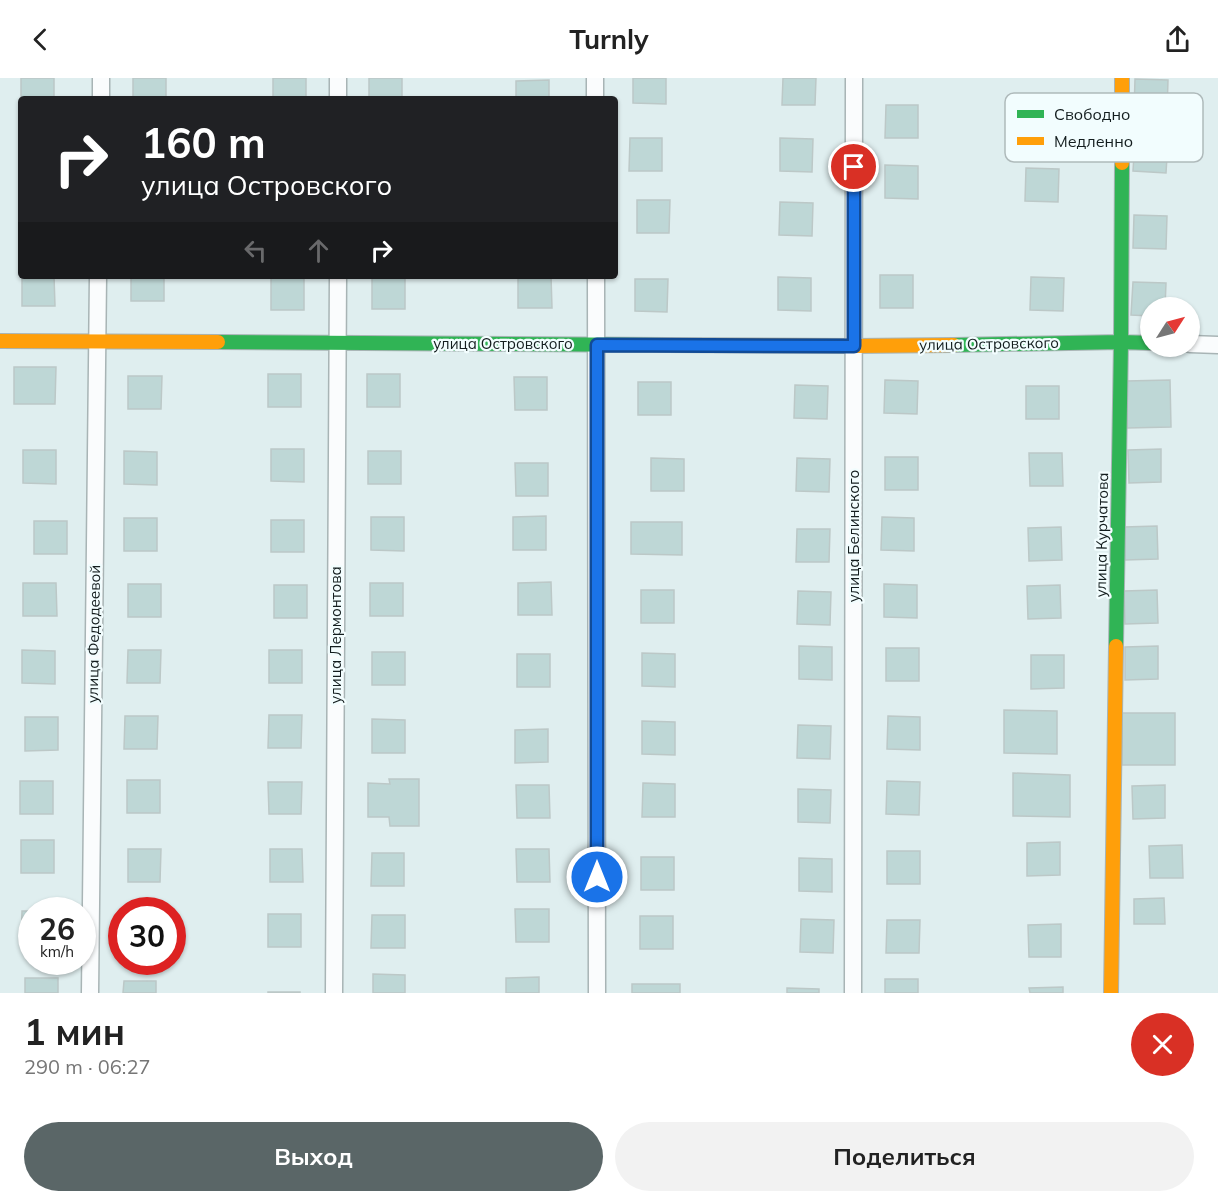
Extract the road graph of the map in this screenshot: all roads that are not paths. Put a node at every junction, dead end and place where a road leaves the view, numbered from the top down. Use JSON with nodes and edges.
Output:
{"nodes":[{"id":1,"x":101,"y":78,"type":"edge"},
{"id":2,"x":338,"y":78,"type":"edge"},
{"id":3,"x":595,"y":78,"type":"edge"},
{"id":4,"x":854,"y":78,"type":"edge"},
{"id":5,"x":1122,"y":78,"type":"edge"},
{"id":6,"x":1122,"y":93,"type":"edge"},
{"id":7,"x":101,"y":96,"type":"edge"},
{"id":8,"x":338,"y":96,"type":"edge"},
{"id":9,"x":595,"y":96,"type":"edge"},
{"id":10,"x":1122,"y":162,"type":"edge"},
{"id":11,"x":98,"y":279,"type":"edge"},
{"id":12,"x":338,"y":279,"type":"edge"},
{"id":13,"x":596,"y":279,"type":"edge"},
{"id":14,"x":0,"y":341,"type":"edge"},
{"id":15,"x":97,"y":342,"type":"junction"},
{"id":16,"x":339,"y":342,"type":"junction"},
{"id":17,"x":1121,"y":342,"type":"junction"},
{"id":18,"x":1140,"y":343,"type":"edge"},
{"id":19,"x":1200,"y":344,"type":"edge"},
{"id":20,"x":597,"y":345,"type":"junction"},
{"id":21,"x":1218,"y":345,"type":"edge"},
{"id":22,"x":854,"y":346,"type":"junction"},
{"id":23,"x":90,"y":993,"type":"edge"},
{"id":24,"x":333,"y":993,"type":"edge"},
{"id":25,"x":597,"y":993,"type":"edge"},
{"id":26,"x":853,"y":993,"type":"edge"},
{"id":27,"x":1111,"y":993,"type":"edge"}],
"edges":[{"from":1,"to":7,"type":"street"},
{"from":2,"to":8,"type":"street"},
{"from":3,"to":9,"type":"street"},
{"from":4,"to":22,"type":"street","name":"улица Белинского"},
{"from":5,"to":6,"type":"street","name":"улица Курчатова"},
{"from":10,"to":17,"type":"street","name":"улица Курчатова"},
{"from":11,"to":15,"type":"street","name":"улица Федодеевой"},
{"from":12,"to":16,"type":"street","name":"улица Лермонтова"},
{"from":13,"to":20,"type":"street"},
{"from":14,"to":15,"type":"street","name":"улица Островского"},
{"from":15,"to":16,"type":"street","name":"улица Островского"},
{"from":15,"to":23,"type":"street","name":"улица Федодеевой"},
{"from":16,"to":20,"type":"street","name":"улица Островского"},
{"from":16,"to":24,"type":"street","name":"улица Лермонтова"},
{"from":17,"to":18,"type":"street","name":"улица Островского"},
{"from":17,"to":22,"type":"street","name":"улица Островского"},
{"from":17,"to":27,"type":"street","name":"улица Курчатова"},
{"from":19,"to":21,"type":"street"},
{"from":20,"to":22,"type":"street","name":"улица Островского"},
{"from":20,"to":25,"type":"street"},
{"from":22,"to":26,"type":"street","name":"улица Белинского"}]}
